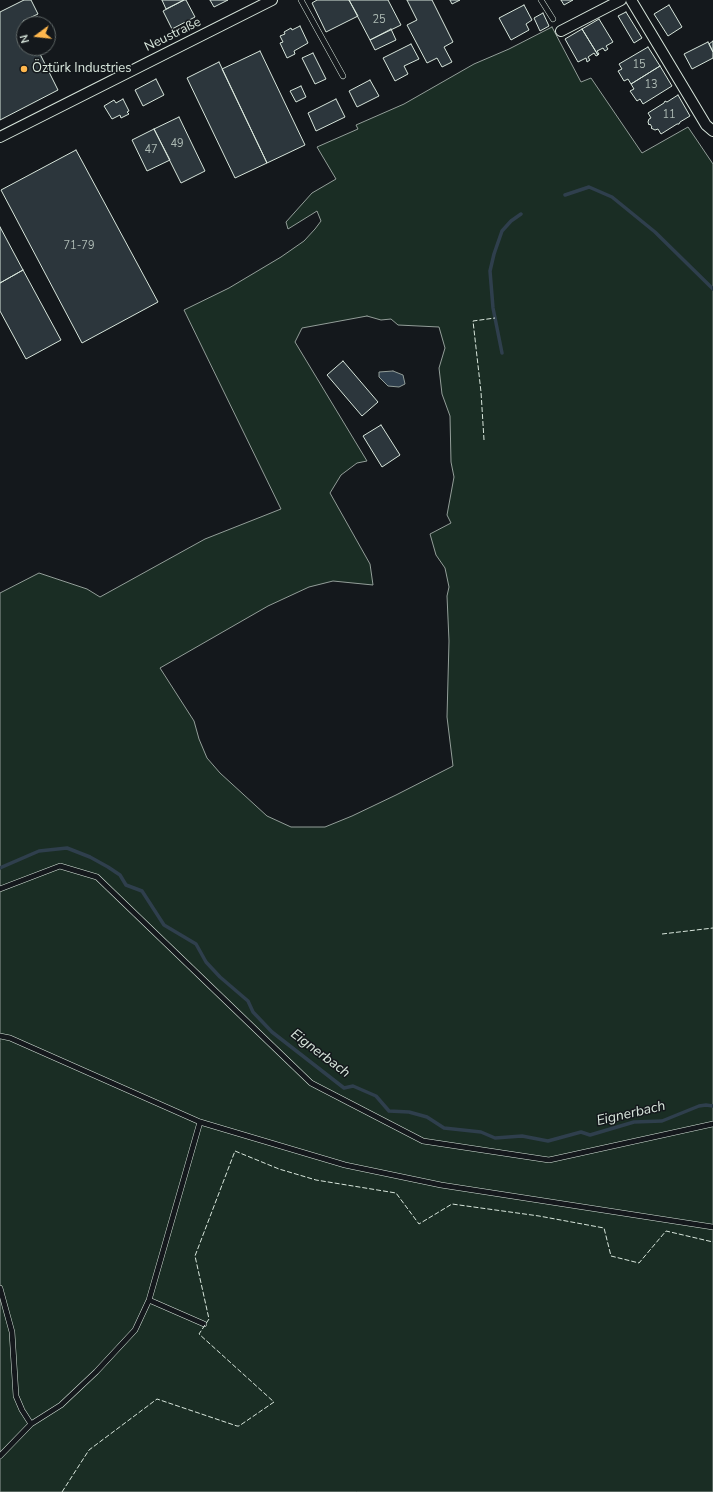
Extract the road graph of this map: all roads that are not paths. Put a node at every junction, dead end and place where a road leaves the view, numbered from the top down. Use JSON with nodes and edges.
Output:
{"nodes":[{"id":1,"x":272,"y":0,"type":"edge"},
{"id":2,"x":301,"y":0,"type":"edge"},
{"id":3,"x":542,"y":0,"type":"edge"},
{"id":4,"x":620,"y":0,"type":"edge"},
{"id":5,"x":631,"y":0,"type":"edge"},
{"id":6,"x":553,"y":19,"type":"dead end"},
{"id":7,"x":561,"y":31,"type":"dead end"},
{"id":8,"x":343,"y":76,"type":"dead end"},
{"id":9,"x":713,"y":131,"type":"edge"},
{"id":10,"x":0,"y":137,"type":"edge"},
{"id":11,"x":0,"y":889,"type":"edge"},
{"id":12,"x":0,"y":1036,"type":"edge"},
{"id":13,"x":200,"y":1122,"type":"junction"},
{"id":14,"x":713,"y":1124,"type":"edge"},
{"id":15,"x":713,"y":1227,"type":"edge"},
{"id":16,"x":0,"y":1288,"type":"edge"},
{"id":17,"x":149,"y":1300,"type":"junction"},
{"id":18,"x":204,"y":1324,"type":"dead end"},
{"id":19,"x":31,"y":1424,"type":"junction"},
{"id":20,"x":0,"y":1456,"type":"edge"}],
"edges":[{"from":1,"to":10,"type":"street","name":"Neustraße"},
{"from":2,"to":8,"type":"lane"},
{"from":3,"to":6,"type":"lane"},
{"from":4,"to":7,"type":"street"},
{"from":5,"to":9,"type":"street"},
{"from":11,"to":14,"type":"lane"},
{"from":12,"to":13,"type":"lane"},
{"from":13,"to":15,"type":"lane"},
{"from":13,"to":17,"type":"lane"},
{"from":16,"to":19,"type":"lane"},
{"from":17,"to":18,"type":"lane"},
{"from":17,"to":19,"type":"lane"},
{"from":19,"to":20,"type":"lane"}]}
